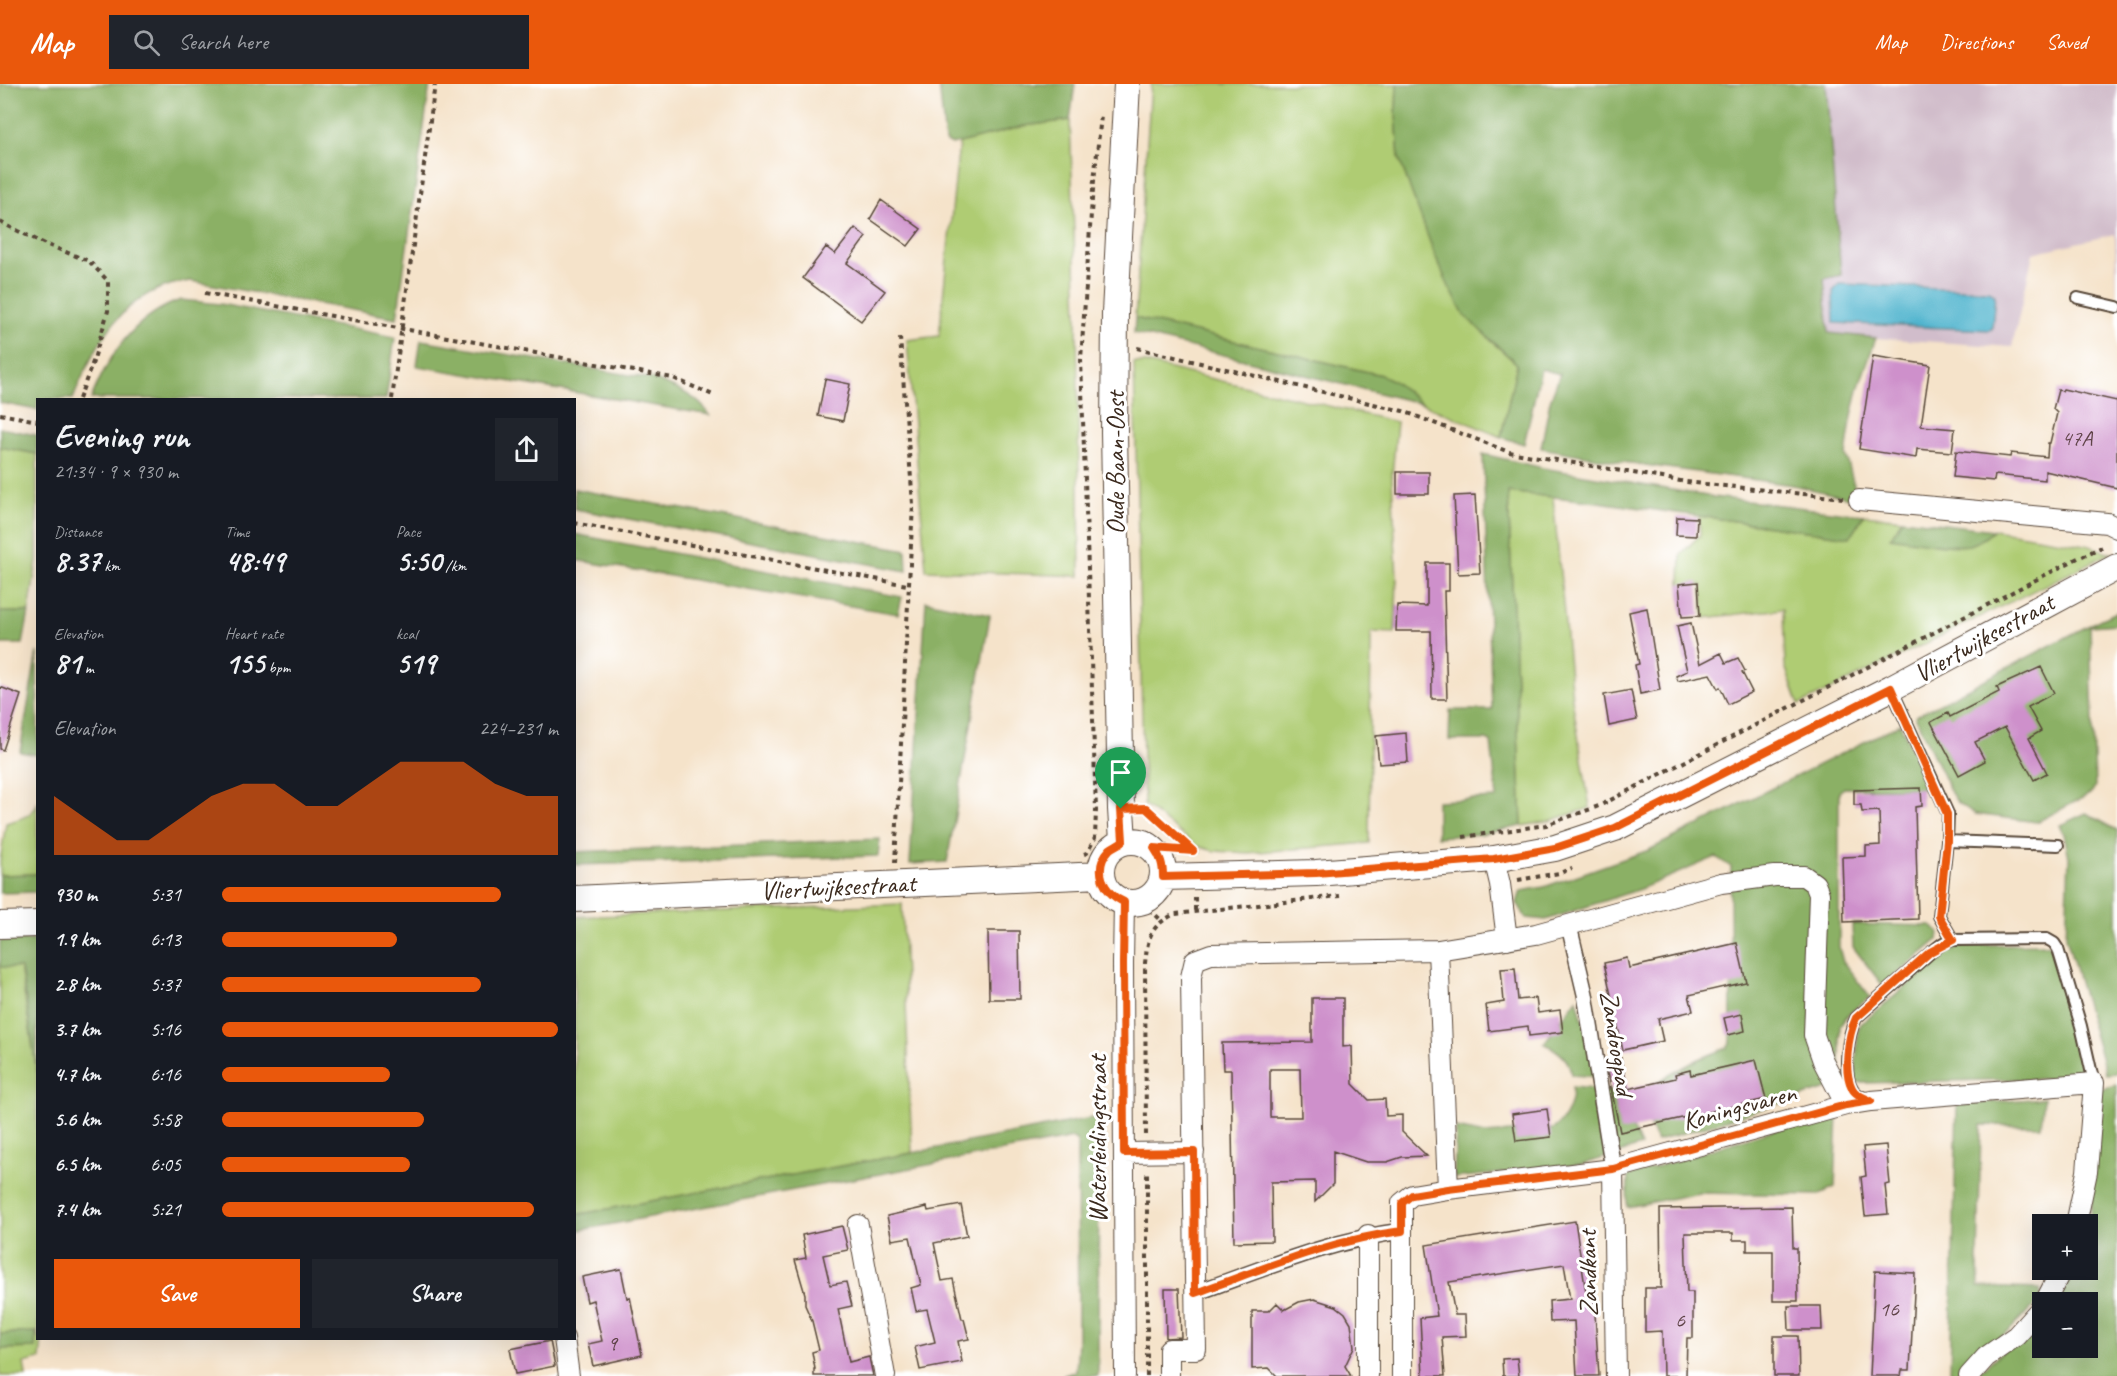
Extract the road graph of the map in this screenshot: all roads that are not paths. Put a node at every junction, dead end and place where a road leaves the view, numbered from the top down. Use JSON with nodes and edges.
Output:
{"nodes":[{"id":1,"x":1127,"y":84,"type":"edge"},
{"id":2,"x":2078,"y":298,"type":"dead end"},
{"id":3,"x":2117,"y":307,"type":"edge"},
{"id":4,"x":1858,"y":500,"type":"road end"},
{"id":5,"x":2117,"y":528,"type":"edge"},
{"id":6,"x":2112,"y":556,"type":"edge"},
{"id":7,"x":1891,"y":688,"type":"junction"},
{"id":8,"x":1123,"y":841,"type":"junction"},
{"id":9,"x":1947,"y":841,"type":"junction"},
{"id":10,"x":2058,"y":844,"type":"dead end"},
{"id":11,"x":1494,"y":859,"type":"junction"},
{"id":12,"x":1101,"y":875,"type":"junction"},
{"id":13,"x":1163,"y":877,"type":"junction"},
{"id":14,"x":576,"y":899,"type":"edge"},
{"id":15,"x":1133,"y":902,"type":"junction"},
{"id":16,"x":36,"y":924,"type":"edge"},
{"id":17,"x":0,"y":925,"type":"edge"},
{"id":18,"x":1569,"y":926,"type":"junction"},
{"id":19,"x":1507,"y":939,"type":"junction"},
{"id":20,"x":1953,"y":940,"type":"junction"},
{"id":21,"x":1438,"y":950,"type":"junction"},
{"id":22,"x":2094,"y":1083,"type":"junction"},
{"id":23,"x":1871,"y":1101,"type":"junction"},
{"id":24,"x":1846,"y":1105,"type":"junction"},
{"id":25,"x":1194,"y":1152,"type":"junction"},
{"id":26,"x":1124,"y":1153,"type":"junction"},
{"id":27,"x":1613,"y":1169,"type":"junction"},
{"id":28,"x":1448,"y":1189,"type":"junction"},
{"id":29,"x":2078,"y":1214,"type":"edge"},
{"id":30,"x":858,"y":1225,"type":"dead end"},
{"id":31,"x":1402,"y":1231,"type":"junction"},
{"id":32,"x":1368,"y":1235,"type":"junction"},
{"id":33,"x":1195,"y":1293,"type":"junction"},
{"id":34,"x":2032,"y":1318,"type":"edge"},
{"id":35,"x":564,"y":1340,"type":"edge"},
{"id":36,"x":569,"y":1376,"type":"edge"},
{"id":37,"x":885,"y":1376,"type":"edge"},
{"id":38,"x":1125,"y":1376,"type":"edge"},
{"id":39,"x":1169,"y":1376,"type":"edge"},
{"id":40,"x":1368,"y":1376,"type":"edge"},
{"id":41,"x":1402,"y":1376,"type":"edge"},
{"id":42,"x":1616,"y":1376,"type":"edge"},
{"id":43,"x":1969,"y":1376,"type":"edge"}],
"edges":[{"from":1,"to":8,"type":"street","name":"Oude Baan-Oost"},
{"from":2,"to":3,"type":"lane"},
{"from":4,"to":5,"type":"street"},
{"from":6,"to":7,"type":"street","name":"Vliertwijksestraat"},
{"from":7,"to":9,"type":"lane"},
{"from":7,"to":11,"type":"street","name":"Vliertwijksestraat"},
{"from":8,"to":12,"type":"street"},
{"from":8,"to":13,"type":"street"},
{"from":9,"to":10,"type":"lane"},
{"from":9,"to":20,"type":"lane"},
{"from":11,"to":13,"type":"street","name":"Vliertwijksestraat"},
{"from":11,"to":19,"type":"street"},
{"from":12,"to":14,"type":"street","name":"Vliertwijksestraat"},
{"from":12,"to":15,"type":"street"},
{"from":13,"to":15,"type":"street"},
{"from":15,"to":26,"type":"street","name":"Waterleidingstraat"},
{"from":16,"to":17,"type":"street"},
{"from":18,"to":19,"type":"street"},
{"from":18,"to":24,"type":"street"},
{"from":18,"to":27,"type":"street","name":"Zandoogpad"},
{"from":19,"to":21,"type":"street"},
{"from":20,"to":22,"type":"lane"},
{"from":20,"to":23,"type":"lane"},
{"from":21,"to":25,"type":"street"},
{"from":21,"to":28,"type":"street"},
{"from":22,"to":23,"type":"street","name":"Koningsvaren"},
{"from":22,"to":29,"type":"street"},
{"from":23,"to":24,"type":"street","name":"Koningsvaren"},
{"from":24,"to":27,"type":"street","name":"Koningsvaren"},
{"from":25,"to":26,"type":"street"},
{"from":25,"to":33,"type":"street"},
{"from":26,"to":38,"type":"street","name":"Waterleidingstraat"},
{"from":27,"to":28,"type":"street","name":"Koningsvaren"},
{"from":27,"to":42,"type":"street","name":"Zandkant"},
{"from":28,"to":31,"type":"street","name":"Koningsvaren"},
{"from":30,"to":37,"type":"street"},
{"from":31,"to":32,"type":"street"},
{"from":31,"to":41,"type":"street"},
{"from":32,"to":33,"type":"street"},
{"from":32,"to":40,"type":"street"},
{"from":33,"to":39,"type":"street"},
{"from":34,"to":43,"type":"street"},
{"from":35,"to":36,"type":"street"}]}
